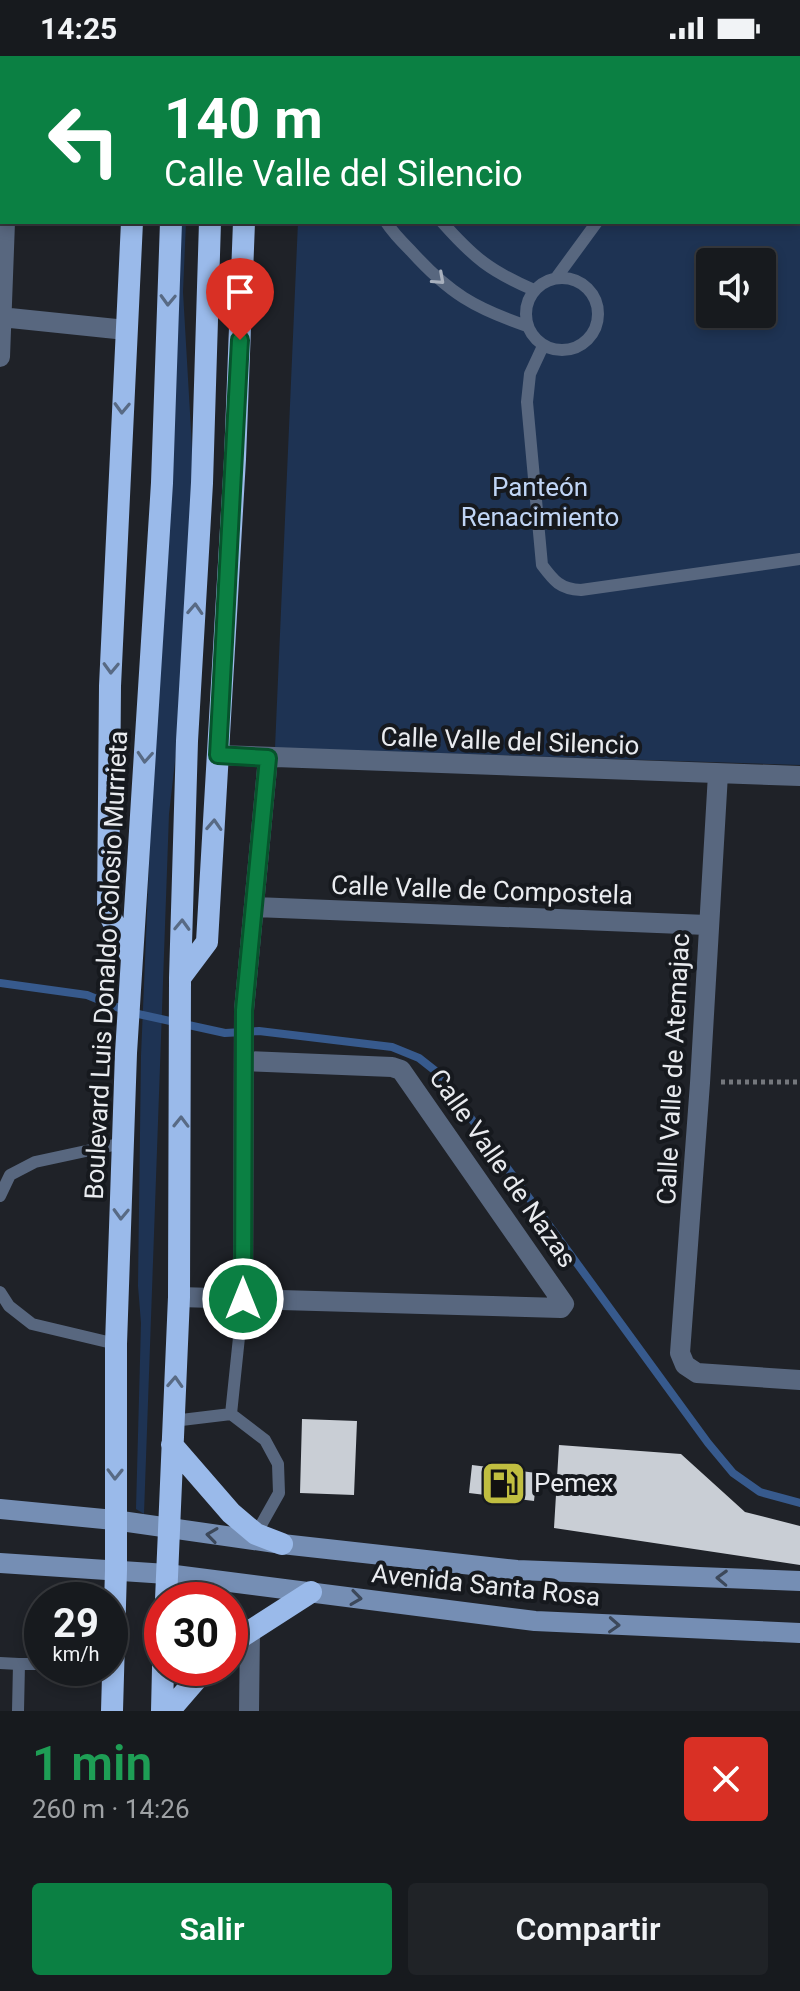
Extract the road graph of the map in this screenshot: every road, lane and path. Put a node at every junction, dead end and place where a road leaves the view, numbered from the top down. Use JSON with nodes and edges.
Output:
{"nodes":[{"id":1,"x":5,"y":224,"type":"edge"},
{"id":2,"x":132,"y":224,"type":"edge"},
{"id":3,"x":171,"y":224,"type":"edge"},
{"id":4,"x":210,"y":224,"type":"edge"},
{"id":5,"x":244,"y":224,"type":"edge"},
{"id":6,"x":388,"y":224,"type":"edge"},
{"id":7,"x":444,"y":224,"type":"edge"},
{"id":8,"x":596,"y":224,"type":"edge"},
{"id":9,"x":556,"y":278,"type":"junction"},
{"id":10,"x":534,"y":290,"type":"junction"},
{"id":11,"x":1,"y":317,"type":"edge"},
{"id":12,"x":527,"y":326,"type":"junction"},
{"id":13,"x":126,"y":330,"type":"junction"},
{"id":14,"x":543,"y":346,"type":"junction"},
{"id":15,"x":0,"y":357,"type":"edge"},
{"id":16,"x":800,"y":559,"type":"edge"},
{"id":17,"x":218,"y":755,"type":"junction"},
{"id":18,"x":268,"y":758,"type":"junction"},
{"id":19,"x":718,"y":774,"type":"junction"},
{"id":20,"x":800,"y":776,"type":"edge"},
{"id":21,"x":255,"y":907,"type":"junction"},
{"id":22,"x":707,"y":925,"type":"junction"},
{"id":23,"x":132,"y":957,"type":"junction"},
{"id":24,"x":180,"y":978,"type":"junction"},
{"id":25,"x":245,"y":1061,"type":"junction"},
{"id":26,"x":800,"y":1082,"type":"edge"},
{"id":27,"x":700,"y":1083,"type":"junction"},
{"id":28,"x":123,"y":1143,"type":"junction"},
{"id":29,"x":0,"y":1196,"type":"edge"},
{"id":30,"x":0,"y":1292,"type":"edge"},
{"id":31,"x":179,"y":1297,"type":"junction"},
{"id":32,"x":243,"y":1299,"type":"junction"},
{"id":33,"x":116,"y":1344,"type":"junction"},
{"id":34,"x":800,"y":1380,"type":"edge"},
{"id":35,"x":231,"y":1414,"type":"junction"},
{"id":36,"x":173,"y":1421,"type":"junction"},
{"id":37,"x":172,"y":1445,"type":"junction"},
{"id":38,"x":0,"y":1509,"type":"edge"},
{"id":39,"x":114,"y":1520,"type":"junction"},
{"id":40,"x":170,"y":1529,"type":"junction"},
{"id":41,"x":256,"y":1534,"type":"junction"},
{"id":42,"x":282,"y":1544,"type":"junction"},
{"id":43,"x":0,"y":1563,"type":"edge"},
{"id":44,"x":116,"y":1570,"type":"junction"},
{"id":45,"x":167,"y":1574,"type":"junction"},
{"id":46,"x":800,"y":1581,"type":"edge"},
{"id":47,"x":115,"y":1582,"type":"edge"},
{"id":48,"x":167,"y":1582,"type":"edge"},
{"id":49,"x":311,"y":1592,"type":"junction"},
{"id":50,"x":250,"y":1629,"type":"joint"},
{"id":51,"x":800,"y":1633,"type":"edge"},
{"id":52,"x":0,"y":1663,"type":"edge"},
{"id":53,"x":19,"y":1664,"type":"junction"},
{"id":54,"x":24,"y":1664,"type":"edge"},
{"id":55,"x":111,"y":1686,"type":"edge"},
{"id":56,"x":163,"y":1686,"type":"edge"},
{"id":57,"x":191,"y":1686,"type":"edge"},
{"id":58,"x":18,"y":1711,"type":"edge"},
{"id":59,"x":112,"y":1711,"type":"edge"},
{"id":60,"x":162,"y":1711,"type":"edge"},
{"id":61,"x":169,"y":1711,"type":"edge"},
{"id":62,"x":249,"y":1711,"type":"edge"}],
"edges":[{"from":1,"to":11,"type":"street"},
{"from":2,"to":13,"type":"highway"},
{"from":3,"to":23,"type":"highway","name":"Boulevard Luis Donaldo Colosio Murrieta","one_way":true},
{"from":24,"to":4,"type":"highway","one_way":true},
{"from":5,"to":17,"type":"highway"},
{"from":6,"to":12,"type":"lane","one_way":true},
{"from":7,"to":10,"type":"lane"},
{"from":8,"to":9,"type":"lane"},
{"from":9,"to":10,"type":"lane"},
{"from":9,"to":14,"type":"lane"},
{"from":10,"to":12,"type":"lane"},
{"from":11,"to":13,"type":"street"},
{"from":11,"to":15,"type":"street"},
{"from":12,"to":14,"type":"lane"},
{"from":13,"to":23,"type":"highway","one_way":true},
{"from":14,"to":16,"type":"lane"},
{"from":17,"to":18,"type":"street","name":"Calle Valle del Silencio"},
{"from":24,"to":17,"type":"highway","one_way":true},
{"from":18,"to":19,"type":"street","name":"Calle Valle del Silencio"},
{"from":18,"to":21,"type":"street"},
{"from":19,"to":20,"type":"street","name":"Calle Valle del Silencio"},
{"from":19,"to":22,"type":"street","name":"Calle Valle de Atemajac"},
{"from":21,"to":22,"type":"street","name":"Calle Valle de Compostela"},
{"from":21,"to":25,"type":"street"},
{"from":22,"to":27,"type":"street","name":"Calle Valle de Atemajac"},
{"from":23,"to":28,"type":"highway","name":"Boulevard Luis Donaldo Colosio Murrieta"},
{"from":31,"to":24,"type":"highway","one_way":true},
{"from":25,"to":32,"type":"street"},
{"from":25,"to":32,"type":"street","name":"Calle Valle de Nazas"},
{"from":26,"to":27,"type":"path"},
{"from":27,"to":34,"type":"street","name":"Calle Valle de Atemajac"},
{"from":28,"to":29,"type":"lane"},
{"from":28,"to":33,"type":"highway","name":"Boulevard Luis Donaldo Colosio Murrieta","one_way":true},
{"from":30,"to":33,"type":"lane"},
{"from":31,"to":32,"type":"street"},
{"from":36,"to":31,"type":"highway","one_way":true},
{"from":32,"to":35,"type":"lane"},
{"from":33,"to":39,"type":"highway","name":"Boulevard Luis Donaldo Colosio Murrieta","one_way":true},
{"from":35,"to":36,"type":"lane"},
{"from":35,"to":41,"type":"lane"},
{"from":36,"to":37,"type":"highway"},
{"from":37,"to":40,"type":"highway"},
{"from":37,"to":41,"type":"highway"},
{"from":38,"to":39,"type":"main road"},
{"from":39,"to":40,"type":"main road","name":"Avenida Santa Rosa"},
{"from":39,"to":44,"type":"highway","name":"Boulevard Luis Donaldo Colosio Murrieta"},
{"from":42,"to":40,"type":"main road","name":"Avenida Santa Rosa","one_way":true},
{"from":40,"to":45,"type":"highway"},
{"from":41,"to":42,"type":"highway"},
{"from":46,"to":42,"type":"main road","name":"Avenida Santa Rosa","one_way":true},
{"from":43,"to":44,"type":"main road"},
{"from":44,"to":45,"type":"main road","name":"Avenida Santa Rosa"},
{"from":44,"to":47,"type":"highway","name":"Boulevard Luis Donaldo Colosio Murrieta"},
{"from":45,"to":48,"type":"highway"},
{"from":45,"to":49,"type":"main road","name":"Avenida Santa Rosa"},
{"from":49,"to":50,"type":"highway"},
{"from":49,"to":51,"type":"main road","name":"Avenida Santa Rosa","one_way":true},
{"from":50,"to":62,"type":"street"},
{"from":52,"to":53,"type":"lane"},
{"from":53,"to":54,"type":"lane"},
{"from":53,"to":58,"type":"lane"},
{"from":55,"to":59,"type":"highway","name":"Boulevard Luis Donaldo Colosio Murrieta"},
{"from":56,"to":60,"type":"highway"},
{"from":57,"to":61,"type":"highway"}]}
